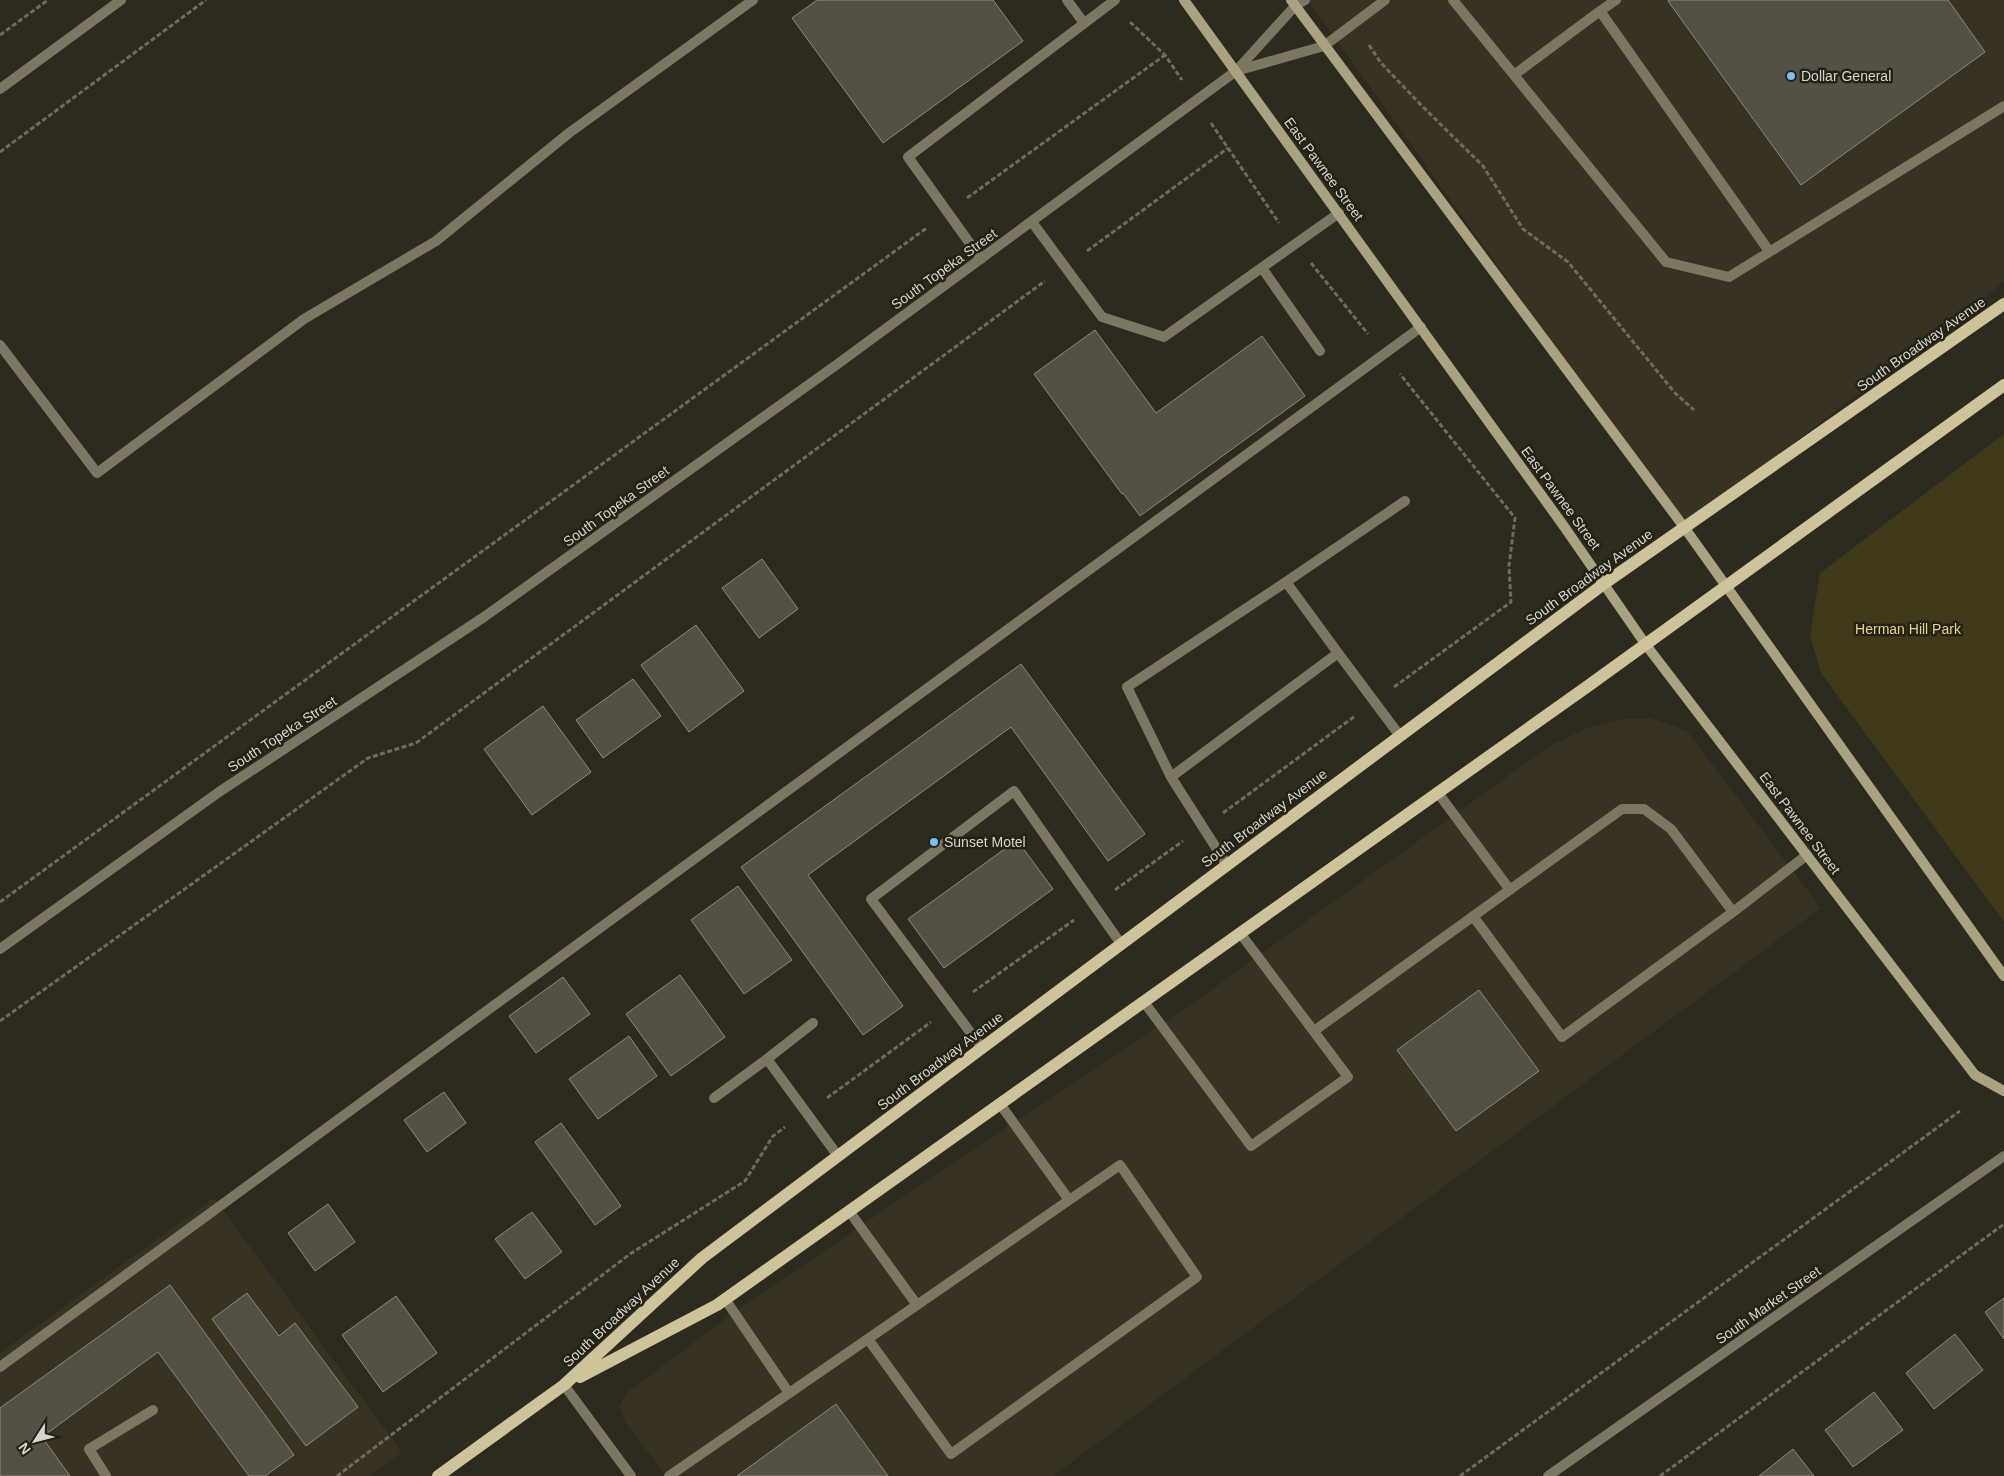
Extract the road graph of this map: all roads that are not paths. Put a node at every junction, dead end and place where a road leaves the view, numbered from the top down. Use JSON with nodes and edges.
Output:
{"nodes":[{"id":1,"x":121,"y":0,"type":"edge"},
{"id":2,"x":753,"y":0,"type":"edge"},
{"id":3,"x":1067,"y":0,"type":"edge"},
{"id":4,"x":1184,"y":0,"type":"edge"},
{"id":5,"x":1305,"y":0,"type":"edge"},
{"id":6,"x":1384,"y":0,"type":"edge"},
{"id":7,"x":1453,"y":0,"type":"edge"},
{"id":8,"x":1616,"y":0,"type":"edge"},
{"id":9,"x":1114,"y":1,"type":"edge"},
{"id":10,"x":1293,"y":3,"type":"edge"},
{"id":11,"x":1600,"y":12,"type":"junction"},
{"id":12,"x":1084,"y":23,"type":"junction"},
{"id":13,"x":1324,"y":46,"type":"junction"},
{"id":14,"x":1236,"y":71,"type":"junction"},
{"id":15,"x":1514,"y":75,"type":"junction"},
{"id":16,"x":0,"y":89,"type":"edge"},
{"id":17,"x":2004,"y":106,"type":"edge"},
{"id":18,"x":1339,"y":213,"type":"junction"},
{"id":19,"x":1032,"y":222,"type":"junction"},
{"id":20,"x":1769,"y":252,"type":"junction"},
{"id":21,"x":981,"y":259,"type":"junction"},
{"id":22,"x":1262,"y":268,"type":"junction"},
{"id":23,"x":2004,"y":304,"type":"edge"},
{"id":24,"x":1421,"y":327,"type":"junction"},
{"id":25,"x":0,"y":345,"type":"edge"},
{"id":26,"x":1320,"y":351,"type":"dead end"},
{"id":27,"x":2004,"y":385,"type":"edge"},
{"id":28,"x":1405,"y":501,"type":"dead end"},
{"id":29,"x":1684,"y":527,"type":"junction"},
{"id":30,"x":1286,"y":582,"type":"junction"},
{"id":31,"x":1605,"y":583,"type":"junction"},
{"id":32,"x":1725,"y":588,"type":"junction"},
{"id":33,"x":1646,"y":645,"type":"junction"},
{"id":34,"x":1338,"y":653,"type":"junction"},
{"id":35,"x":1400,"y":736,"type":"junction"},
{"id":36,"x":1171,"y":777,"type":"junction"},
{"id":37,"x":1438,"y":793,"type":"junction"},
{"id":38,"x":1807,"y":855,"type":"junction"},
{"id":39,"x":1227,"y":865,"type":"junction"},
{"id":40,"x":1510,"y":890,"type":"junction"},
{"id":41,"x":1733,"y":912,"type":"junction"},
{"id":42,"x":1473,"y":916,"type":"junction"},
{"id":43,"x":1240,"y":933,"type":"junction"},
{"id":44,"x":1121,"y":944,"type":"junction"},
{"id":45,"x":0,"y":949,"type":"edge"},
{"id":46,"x":2004,"y":976,"type":"edge"},
{"id":47,"x":1144,"y":1002,"type":"junction"},
{"id":48,"x":813,"y":1023,"type":"dead end"},
{"id":49,"x":1314,"y":1030,"type":"junction"},
{"id":50,"x":982,"y":1048,"type":"junction"},
{"id":51,"x":767,"y":1059,"type":"junction"},
{"id":52,"x":2004,"y":1091,"type":"edge"},
{"id":53,"x":714,"y":1098,"type":"dead end"},
{"id":54,"x":1000,"y":1104,"type":"junction"},
{"id":55,"x":838,"y":1156,"type":"junction"},
{"id":56,"x":2004,"y":1156,"type":"edge"},
{"id":57,"x":1069,"y":1200,"type":"junction"},
{"id":58,"x":849,"y":1211,"type":"junction"},
{"id":59,"x":725,"y":1299,"type":"junction"},
{"id":60,"x":917,"y":1305,"type":"junction"},
{"id":61,"x":868,"y":1338,"type":"junction"},
{"id":62,"x":0,"y":1367,"type":"edge"},
{"id":63,"x":564,"y":1385,"type":"junction"},
{"id":64,"x":789,"y":1393,"type":"junction"},
{"id":65,"x":153,"y":1410,"type":"dead end"},
{"id":66,"x":106,"y":1476,"type":"edge"},
{"id":67,"x":438,"y":1476,"type":"edge"},
{"id":68,"x":631,"y":1476,"type":"edge"},
{"id":69,"x":669,"y":1476,"type":"edge"},
{"id":70,"x":1548,"y":1476,"type":"edge"}],
"edges":[{"from":1,"to":16,"type":"street"},
{"from":2,"to":25,"type":"street"},
{"from":3,"to":12,"type":"street"},
{"from":4,"to":14,"type":"main road","name":"East Pawnee Street"},
{"from":5,"to":10,"type":"street"},
{"from":6,"to":13,"type":"street"},
{"from":7,"to":15,"type":"street"},
{"from":8,"to":11,"type":"street"},
{"from":9,"to":12,"type":"street"},
{"from":10,"to":13,"type":"main road"},
{"from":10,"to":14,"type":"street"},
{"from":11,"to":15,"type":"street"},
{"from":11,"to":20,"type":"street"},
{"from":12,"to":21,"type":"street"},
{"from":13,"to":14,"type":"street"},
{"from":13,"to":29,"type":"main road"},
{"from":14,"to":18,"type":"main road","name":"East Pawnee Street"},
{"from":14,"to":19,"type":"street","name":"South Topeka Street"},
{"from":15,"to":20,"type":"street"},
{"from":17,"to":20,"type":"street"},
{"from":18,"to":22,"type":"street"},
{"from":18,"to":24,"type":"main road","name":"East Pawnee Street"},
{"from":19,"to":21,"type":"street","name":"South Topeka Street"},
{"from":19,"to":22,"type":"street"},
{"from":21,"to":45,"type":"street","name":"South Topeka Street"},
{"from":22,"to":26,"type":"street"},
{"from":23,"to":29,"type":"main road","name":"South Broadway Avenue"},
{"from":24,"to":31,"type":"main road","name":"East Pawnee Street"},
{"from":24,"to":62,"type":"street"},
{"from":27,"to":32,"type":"main road","name":"South Broadway Avenue"},
{"from":28,"to":30,"type":"street"},
{"from":29,"to":31,"type":"main road","name":"South Broadway Avenue"},
{"from":29,"to":32,"type":"main road"},
{"from":30,"to":34,"type":"street"},
{"from":30,"to":36,"type":"street"},
{"from":31,"to":33,"type":"main road","name":"East Pawnee Street"},
{"from":31,"to":35,"type":"main road","name":"South Broadway Avenue"},
{"from":32,"to":33,"type":"main road","name":"South Broadway Avenue"},
{"from":32,"to":46,"type":"main road"},
{"from":33,"to":37,"type":"main road","name":"South Broadway Avenue"},
{"from":33,"to":38,"type":"main road","name":"East Pawnee Street"},
{"from":34,"to":35,"type":"street"},
{"from":34,"to":36,"type":"street"},
{"from":35,"to":39,"type":"main road","name":"South Broadway Avenue"},
{"from":36,"to":39,"type":"street"},
{"from":37,"to":40,"type":"street"},
{"from":37,"to":43,"type":"main road","name":"South Broadway Avenue"},
{"from":38,"to":41,"type":"street"},
{"from":38,"to":52,"type":"main road","name":"East Pawnee Street"},
{"from":39,"to":44,"type":"main road","name":"South Broadway Avenue"},
{"from":40,"to":41,"type":"street"},
{"from":40,"to":42,"type":"street"},
{"from":41,"to":42,"type":"street"},
{"from":42,"to":49,"type":"street"},
{"from":43,"to":47,"type":"main road","name":"South Broadway Avenue"},
{"from":43,"to":49,"type":"street"},
{"from":44,"to":50,"type":"main road","name":"South Broadway Avenue"},
{"from":44,"to":50,"type":"street"},
{"from":47,"to":49,"type":"street"},
{"from":47,"to":54,"type":"main road","name":"South Broadway Avenue"},
{"from":48,"to":51,"type":"street"},
{"from":50,"to":55,"type":"main road","name":"South Broadway Avenue"},
{"from":51,"to":53,"type":"street"},
{"from":51,"to":55,"type":"street"},
{"from":54,"to":57,"type":"street"},
{"from":54,"to":58,"type":"main road","name":"South Broadway Avenue"},
{"from":55,"to":63,"type":"main road","name":"South Broadway Avenue"},
{"from":56,"to":70,"type":"street","name":"South Market Street"},
{"from":57,"to":60,"type":"street"},
{"from":57,"to":61,"type":"street"},
{"from":58,"to":59,"type":"main road","name":"South Broadway Avenue"},
{"from":58,"to":60,"type":"street"},
{"from":59,"to":63,"type":"main road","name":"South Broadway Avenue"},
{"from":59,"to":64,"type":"street"},
{"from":60,"to":61,"type":"street"},
{"from":61,"to":64,"type":"street"},
{"from":63,"to":67,"type":"main road","name":"South Broadway Avenue"},
{"from":63,"to":68,"type":"street"},
{"from":64,"to":69,"type":"street"},
{"from":65,"to":66,"type":"street"}]}
